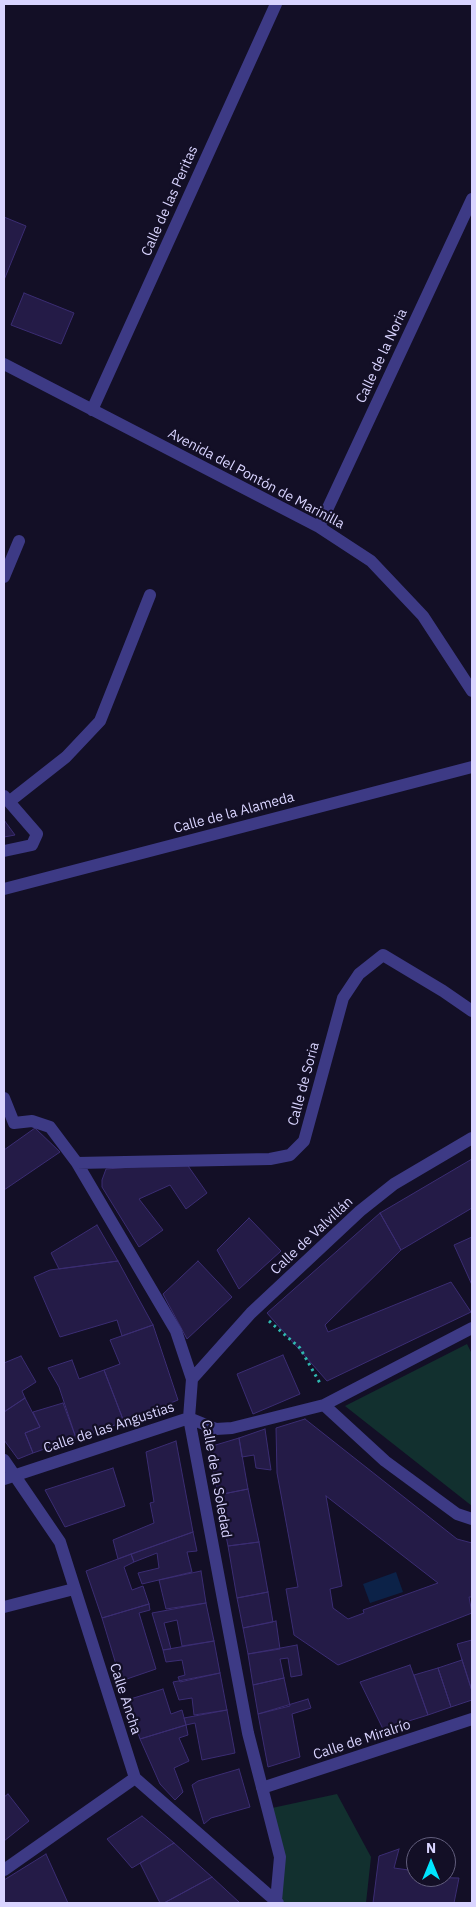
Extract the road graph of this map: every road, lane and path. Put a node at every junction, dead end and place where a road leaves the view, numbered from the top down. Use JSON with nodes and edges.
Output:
{"nodes":[{"id":1,"x":276,"y":4,"type":"edge"},
{"id":2,"x":472,"y":199,"type":"edge"},
{"id":3,"x":4,"y":364,"type":"edge"},
{"id":4,"x":92,"y":410,"type":"junction"},
{"id":5,"x":319,"y":526,"type":"junction"},
{"id":6,"x":19,"y":541,"type":"dead end"},
{"id":7,"x":4,"y":577,"type":"edge"},
{"id":8,"x":150,"y":595,"type":"dead end"},
{"id":9,"x":472,"y":691,"type":"edge"},
{"id":10,"x":472,"y":767,"type":"edge"},
{"id":11,"x":7,"y":798,"type":"edge"},
{"id":12,"x":4,"y":851,"type":"edge"},
{"id":13,"x":4,"y":889,"type":"edge"},
{"id":14,"x":472,"y":1012,"type":"edge"},
{"id":15,"x":4,"y":1098,"type":"edge"},
{"id":16,"x":14,"y":1123,"type":"junction"},
{"id":17,"x":4,"y":1131,"type":"edge"},
{"id":18,"x":472,"y":1138,"type":"edge"},
{"id":19,"x":77,"y":1163,"type":"junction"},
{"id":20,"x":255,"y":1309,"type":"junction"},
{"id":21,"x":472,"y":1328,"type":"edge"},
{"id":22,"x":192,"y":1379,"type":"junction"},
{"id":23,"x":327,"y":1404,"type":"junction"},
{"id":24,"x":189,"y":1418,"type":"junction"},
{"id":25,"x":4,"y":1460,"type":"edge"},
{"id":26,"x":9,"y":1477,"type":"edge"},
{"id":27,"x":472,"y":1519,"type":"edge"},
{"id":28,"x":74,"y":1589,"type":"junction"},
{"id":29,"x":4,"y":1608,"type":"edge"},
{"id":30,"x":472,"y":1719,"type":"edge"},
{"id":31,"x":135,"y":1778,"type":"junction"},
{"id":32,"x":262,"y":1788,"type":"junction"},
{"id":33,"x":4,"y":1870,"type":"edge"},
{"id":34,"x":277,"y":1902,"type":"edge"}],
"edges":[{"from":1,"to":4,"type":"street","name":"Calle de las Peritas"},
{"from":2,"to":5,"type":"street","name":"Calle de la Noria"},
{"from":3,"to":4,"type":"street","name":"Avenida del Pontón de Marinilla"},
{"from":4,"to":5,"type":"street","name":"Avenida del Pontón de Marinilla"},
{"from":5,"to":9,"type":"street","name":"Avenida del Pontón de Marinilla"},
{"from":6,"to":7,"type":"street"},
{"from":8,"to":11,"type":"street"},
{"from":10,"to":13,"type":"street","name":"Calle de la Alameda"},
{"from":11,"to":12,"type":"street"},
{"from":14,"to":19,"type":"street","name":"Calle de Soria"},
{"from":15,"to":16,"type":"street"},
{"from":16,"to":17,"type":"street"},
{"from":16,"to":19,"type":"street","name":"Calle de la Soledad"},
{"from":18,"to":20,"type":"street","name":"Calle de Valvillán"},
{"from":19,"to":22,"type":"street","name":"Calle de la Soledad"},
{"from":20,"to":22,"type":"street","name":"Calle de Valvillán"},
{"from":20,"to":23,"type":"path"},
{"from":21,"to":23,"type":"street","name":"Calle de las Angustias"},
{"from":22,"to":24,"type":"street","name":"Calle de la Soledad"},
{"from":23,"to":24,"type":"street","name":"Calle de las Angustias"},
{"from":23,"to":27,"type":"street"},
{"from":24,"to":26,"type":"street","name":"Calle de las Angustias"},
{"from":24,"to":32,"type":"street","name":"Calle de la Soledad"},
{"from":25,"to":26,"type":"street","name":"Calle Ancha"},
{"from":26,"to":28,"type":"street","name":"Calle Ancha"},
{"from":28,"to":29,"type":"street"},
{"from":28,"to":31,"type":"street","name":"Calle Ancha"},
{"from":30,"to":32,"type":"street","name":"Calle de Miralrío"},
{"from":31,"to":33,"type":"street"},
{"from":31,"to":34,"type":"street"},
{"from":32,"to":34,"type":"street","name":"Calle de la Soledad"}]}
